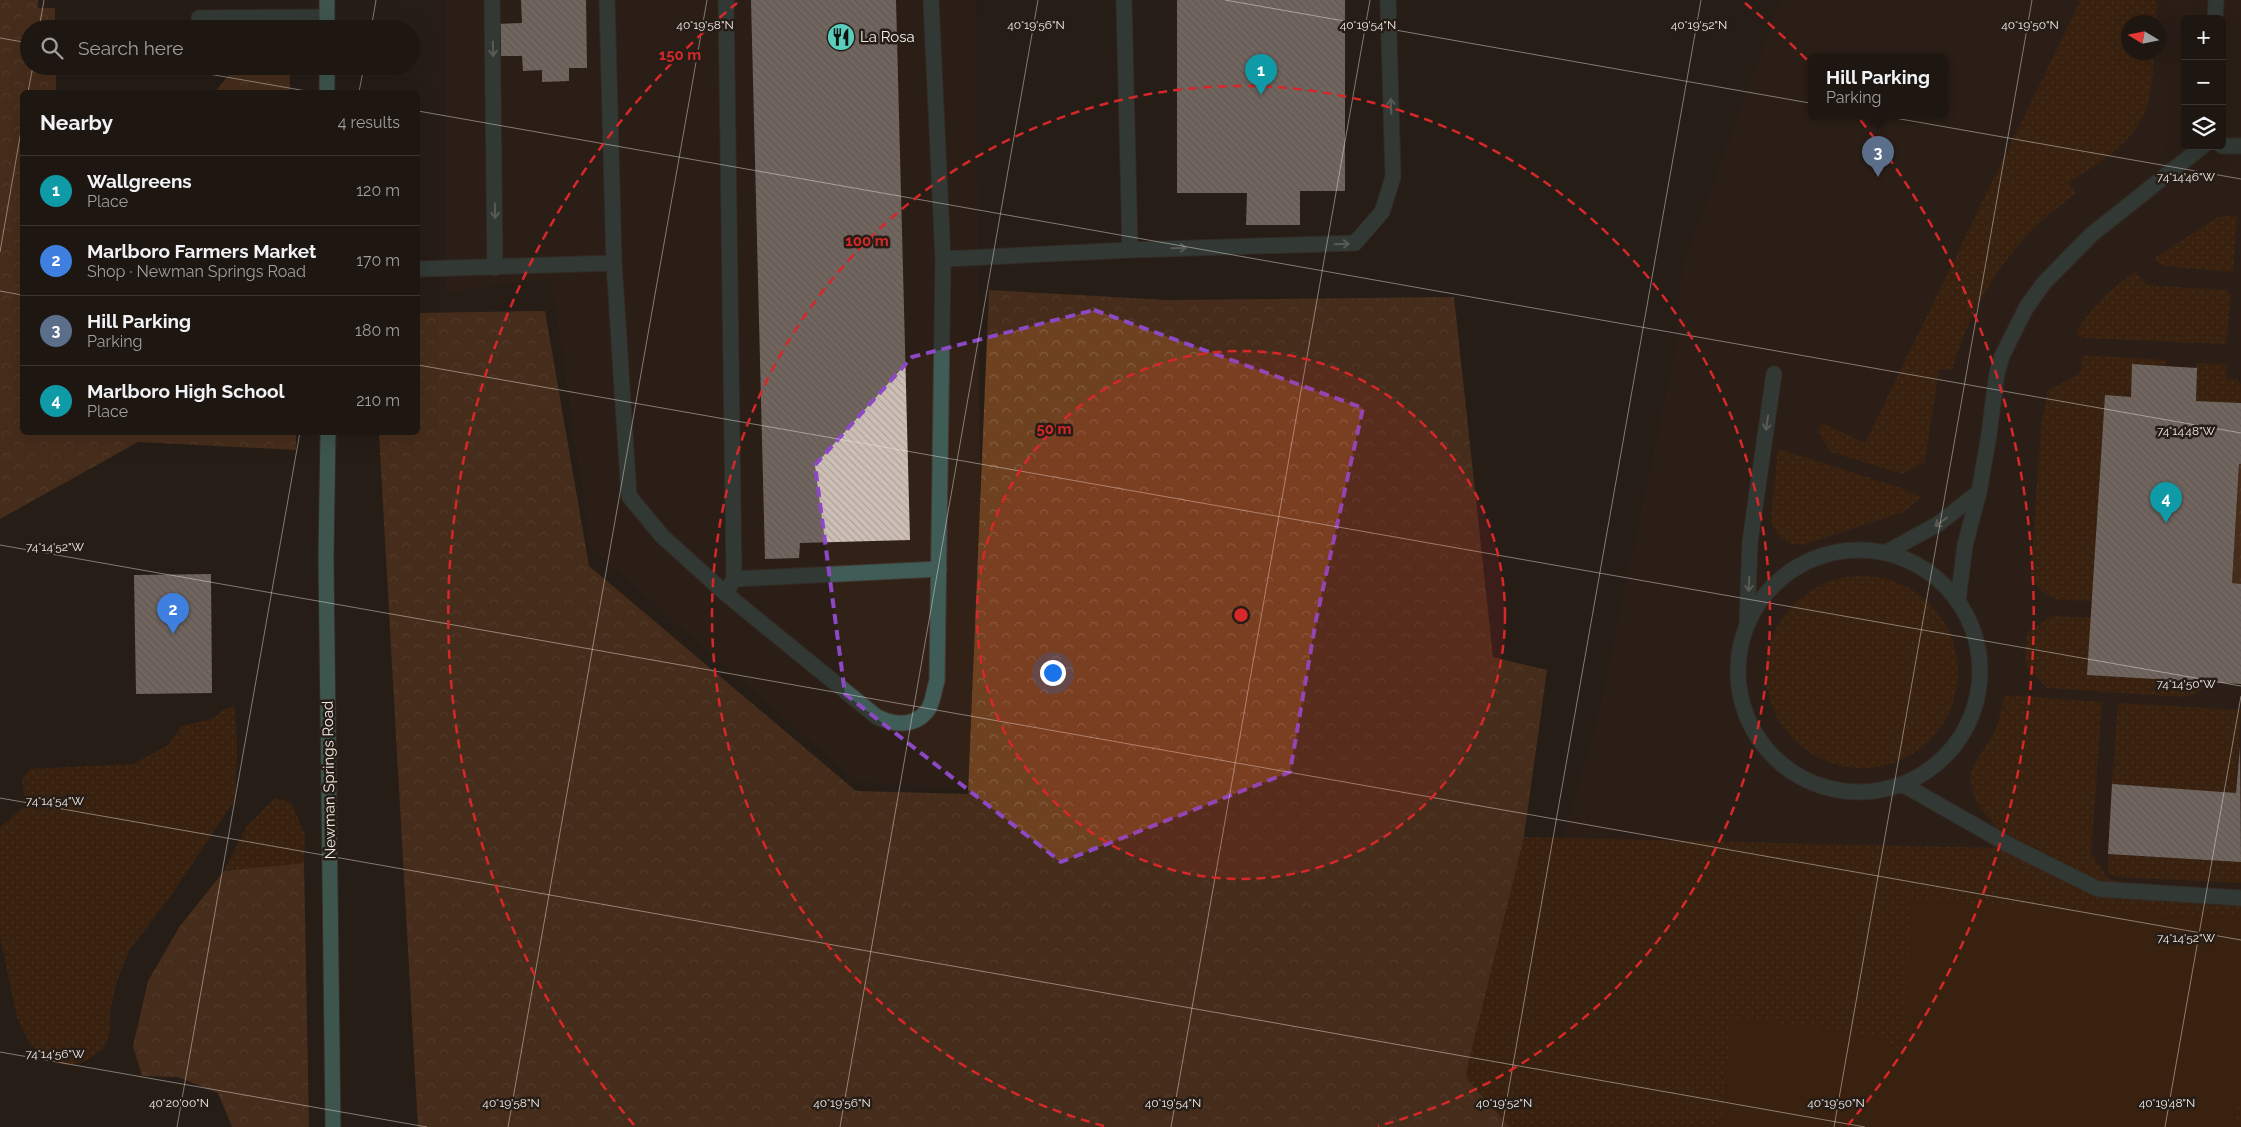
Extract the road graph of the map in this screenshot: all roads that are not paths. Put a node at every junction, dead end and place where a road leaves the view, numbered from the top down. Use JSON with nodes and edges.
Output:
{"nodes":[{"id":1,"x":327,"y":0,"type":"edge"},
{"id":2,"x":492,"y":0,"type":"edge"},
{"id":3,"x":607,"y":0,"type":"edge"},
{"id":4,"x":726,"y":0,"type":"edge"},
{"id":5,"x":931,"y":0,"type":"edge"},
{"id":6,"x":1124,"y":0,"type":"edge"},
{"id":7,"x":1388,"y":0,"type":"edge"},
{"id":8,"x":2216,"y":0,"type":"edge"},
{"id":9,"x":2215,"y":15,"type":"edge"},
{"id":10,"x":199,"y":18,"type":"dead end"},
{"id":11,"x":250,"y":20,"type":"edge"},
{"id":12,"x":327,"y":20,"type":"edge"},
{"id":13,"x":327,"y":75,"type":"edge"},
{"id":14,"x":327,"y":90,"type":"edge"},
{"id":15,"x":2226,"y":146,"type":"edge"},
{"id":16,"x":2241,"y":146,"type":"edge"},
{"id":17,"x":2198,"y":150,"type":"edge"},
{"id":18,"x":1130,"y":250,"type":"junction"},
{"id":19,"x":943,"y":259,"type":"junction"},
{"id":20,"x":614,"y":263,"type":"junction"},
{"id":21,"x":495,"y":268,"type":"junction"},
{"id":22,"x":420,"y":269,"type":"edge"},
{"id":23,"x":1774,"y":374,"type":"dead end"},
{"id":24,"x":328,"y":435,"type":"edge"},
{"id":25,"x":1979,"y":492,"type":"junction"},
{"id":26,"x":1885,"y":553,"type":"junction"},
{"id":27,"x":939,"y":569,"type":"junction"},
{"id":28,"x":734,"y":579,"type":"junction"},
{"id":29,"x":726,"y":594,"type":"junction"},
{"id":30,"x":1958,"y":601,"type":"junction"},
{"id":31,"x":1747,"y":623,"type":"junction"},
{"id":32,"x":1904,"y":785,"type":"junction"},
{"id":33,"x":2241,"y":898,"type":"edge"},
{"id":34,"x":333,"y":1127,"type":"edge"}],
"edges":[{"from":1,"to":12,"type":"main road"},
{"from":2,"to":21,"type":"lane","one_way":true},
{"from":3,"to":20,"type":"lane"},
{"from":4,"to":28,"type":"lane"},
{"from":5,"to":19,"type":"lane"},
{"from":6,"to":18,"type":"lane"},
{"from":18,"to":7,"type":"lane","one_way":true},
{"from":8,"to":9,"type":"lane"},
{"from":10,"to":11,"type":"lane"},
{"from":13,"to":14,"type":"main road"},
{"from":15,"to":16,"type":"lane"},
{"from":17,"to":25,"type":"lane"},
{"from":18,"to":19,"type":"lane"},
{"from":19,"to":27,"type":"lane"},
{"from":20,"to":21,"type":"lane"},
{"from":20,"to":29,"type":"lane"},
{"from":21,"to":22,"type":"lane"},
{"from":23,"to":31,"type":"lane","one_way":true},
{"from":24,"to":34,"type":"main road","name":"Newman Springs Road"},
{"from":25,"to":26,"type":"lane","one_way":true},
{"from":25,"to":30,"type":"lane"},
{"from":26,"to":30,"type":"lane"},
{"from":26,"to":31,"type":"lane"},
{"from":27,"to":28,"type":"lane"},
{"from":27,"to":29,"type":"lane"},
{"from":28,"to":29,"type":"lane"},
{"from":30,"to":32,"type":"lane"},
{"from":31,"to":32,"type":"lane"},
{"from":32,"to":33,"type":"lane"}]}
